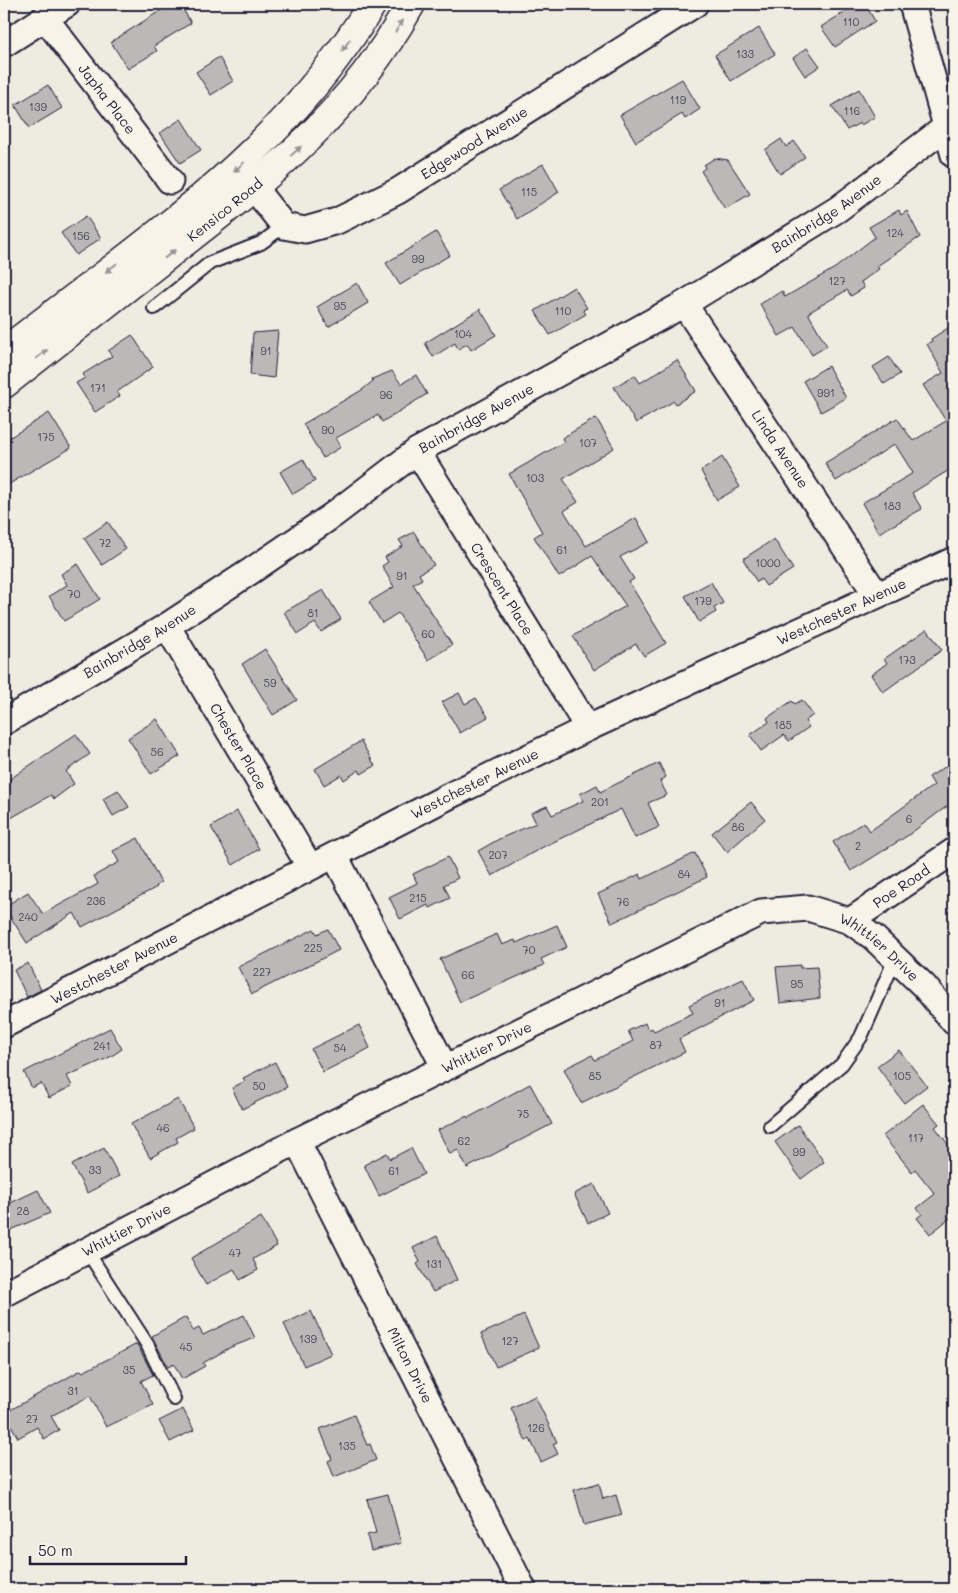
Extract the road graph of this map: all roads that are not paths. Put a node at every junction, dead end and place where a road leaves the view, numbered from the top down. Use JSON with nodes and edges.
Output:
{"nodes":[{"id":1,"x":67,"y":4,"type":"edge"},
{"id":2,"x":372,"y":4,"type":"edge"},
{"id":3,"x":411,"y":4,"type":"edge"},
{"id":4,"x":695,"y":4,"type":"edge"},
{"id":5,"x":912,"y":4,"type":"edge"},
{"id":6,"x":45,"y":18,"type":"junction"},
{"id":7,"x":4,"y":44,"type":"edge"},
{"id":8,"x":950,"y":124,"type":"edge"},
{"id":9,"x":954,"y":155,"type":"edge"},
{"id":10,"x":170,"y":181,"type":"dead end"},
{"id":11,"x":254,"y":188,"type":"junction"},
{"id":12,"x":284,"y":226,"type":"junction"},
{"id":13,"x":684,"y":304,"type":"junction"},
{"id":14,"x":154,"y":308,"type":"dead end"},
{"id":15,"x":4,"y":352,"type":"edge"},
{"id":16,"x":4,"y":384,"type":"edge"},
{"id":17,"x":418,"y":451,"type":"junction"},
{"id":18,"x":954,"y":560,"type":"edge"},
{"id":19,"x":876,"y":594,"type":"junction"},
{"id":20,"x":167,"y":626,"type":"junction"},
{"id":21,"x":4,"y":722,"type":"edge"},
{"id":22,"x":588,"y":728,"type":"junction"},
{"id":23,"x":954,"y":850,"type":"edge"},
{"id":24,"x":335,"y":856,"type":"junction"},
{"id":25,"x":310,"y":867,"type":"junction"},
{"id":26,"x":850,"y":921,"type":"junction"},
{"id":27,"x":895,"y":959,"type":"junction"},
{"id":28,"x":954,"y":1022,"type":"edge"},
{"id":29,"x":4,"y":1025,"type":"edge"},
{"id":30,"x":445,"y":1068,"type":"junction"},
{"id":31,"x":770,"y":1126,"type":"dead end"},
{"id":32,"x":297,"y":1141,"type":"junction"},
{"id":33,"x":87,"y":1251,"type":"junction"},
{"id":34,"x":4,"y":1294,"type":"edge"},
{"id":35,"x":174,"y":1399,"type":"dead end"},
{"id":36,"x":523,"y":1589,"type":"edge"}],
"edges":[{"from":1,"to":6,"type":"street"},
{"from":2,"to":15,"type":"street","name":"Kensico Road","one_way":true},
{"from":11,"to":3,"type":"street","name":"Kensico Road","one_way":true},
{"from":4,"to":12,"type":"street","name":"Edgewood Avenue"},
{"from":5,"to":8,"type":"street"},
{"from":6,"to":7,"type":"street"},
{"from":6,"to":10,"type":"street","name":"Japha Place"},
{"from":8,"to":9,"type":"street"},
{"from":8,"to":13,"type":"street","name":"Bainbridge Avenue"},
{"from":11,"to":12,"type":"street"},
{"from":16,"to":11,"type":"street","name":"Kensico Road","one_way":true},
{"from":12,"to":14,"type":"lane"},
{"from":13,"to":17,"type":"street","name":"Bainbridge Avenue"},
{"from":13,"to":19,"type":"street","name":"Linda Avenue"},
{"from":17,"to":20,"type":"street","name":"Bainbridge Avenue"},
{"from":17,"to":22,"type":"street","name":"Crescent Place"},
{"from":18,"to":19,"type":"street","name":"Westchester Avenue"},
{"from":19,"to":22,"type":"street","name":"Westchester Avenue"},
{"from":20,"to":21,"type":"street","name":"Bainbridge Avenue"},
{"from":20,"to":25,"type":"street","name":"Chester Place"},
{"from":22,"to":24,"type":"street","name":"Westchester Avenue"},
{"from":23,"to":26,"type":"street","name":"Poe Road"},
{"from":24,"to":25,"type":"street","name":"Westchester Avenue"},
{"from":24,"to":30,"type":"street"},
{"from":25,"to":29,"type":"street","name":"Westchester Avenue"},
{"from":26,"to":27,"type":"street","name":"Whittier Drive"},
{"from":26,"to":30,"type":"street","name":"Whittier Drive"},
{"from":27,"to":28,"type":"street","name":"Whittier Drive"},
{"from":27,"to":31,"type":"lane"},
{"from":30,"to":32,"type":"street","name":"Whittier Drive"},
{"from":32,"to":33,"type":"street","name":"Whittier Drive"},
{"from":32,"to":36,"type":"street","name":"Milton Drive"},
{"from":33,"to":34,"type":"street","name":"Whittier Drive"},
{"from":33,"to":35,"type":"lane"}]}
